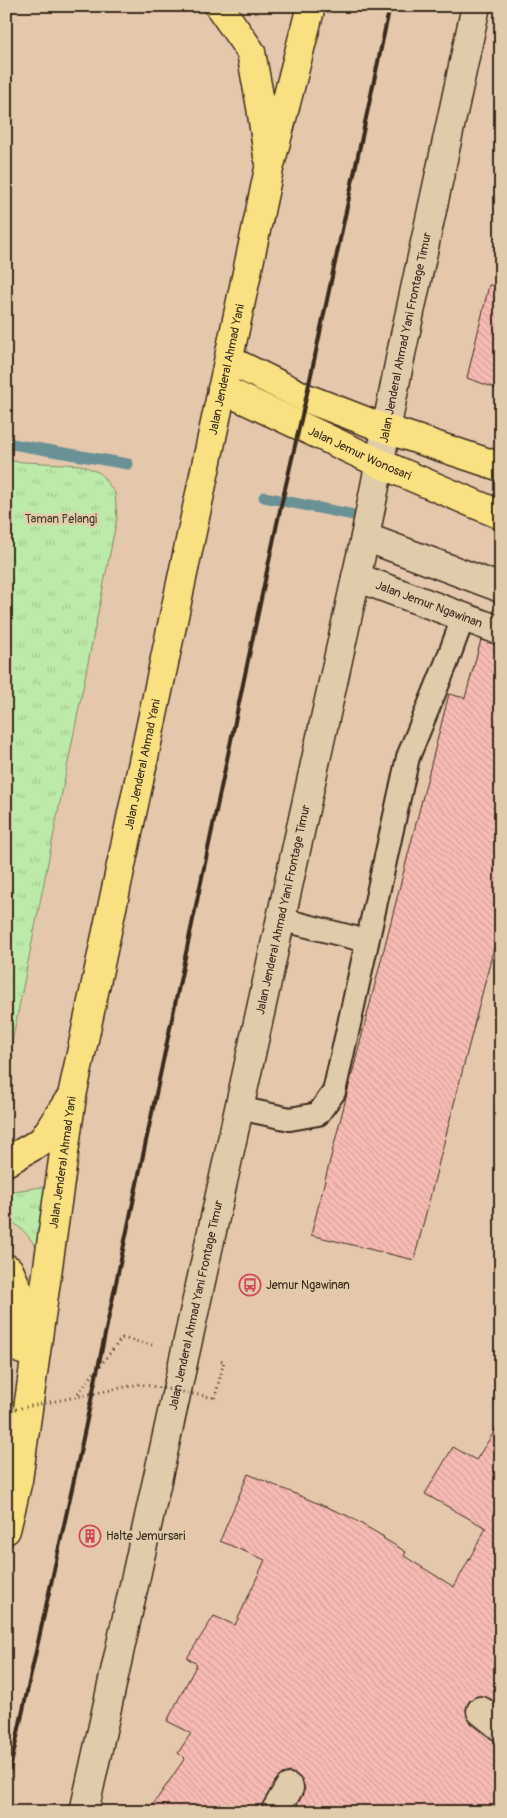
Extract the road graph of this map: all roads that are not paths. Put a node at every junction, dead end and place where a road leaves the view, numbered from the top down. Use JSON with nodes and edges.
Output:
{"nodes":[{"id":1,"x":219,"y":6,"type":"edge"},
{"id":2,"x":311,"y":6,"type":"edge"},
{"id":3,"x":476,"y":6,"type":"edge"},
{"id":4,"x":270,"y":169,"type":"junction"},
{"id":5,"x":229,"y":360,"type":"junction"},
{"id":6,"x":216,"y":402,"type":"junction"},
{"id":7,"x":386,"y":429,"type":"junction"},
{"id":8,"x":379,"y":463,"type":"junction"},
{"id":9,"x":501,"y":467,"type":"edge"},
{"id":10,"x":501,"y":515,"type":"edge"},
{"id":11,"x":365,"y":537,"type":"junction"},
{"id":12,"x":356,"y":577,"type":"junction"},
{"id":13,"x":501,"y":588,"type":"edge"},
{"id":14,"x":464,"y":618,"type":"junction"},
{"id":15,"x":501,"y":631,"type":"edge"},
{"id":16,"x":280,"y":919,"type":"junction"},
{"id":17,"x":367,"y":941,"type":"junction"},
{"id":18,"x":72,"y":1096,"type":"junction"},
{"id":19,"x":239,"y":1108,"type":"junction"},
{"id":20,"x":6,"y":1162,"type":"edge"},
{"id":21,"x":6,"y":1268,"type":"edge"},
{"id":22,"x":18,"y":1480,"type":"junction"},
{"id":23,"x":6,"y":1530,"type":"edge"},
{"id":24,"x":288,"y":1788,"type":"dead end"},
{"id":25,"x":84,"y":1812,"type":"edge"},
{"id":26,"x":275,"y":1812,"type":"edge"}],
"edges":[{"from":1,"to":4,"type":"main road"},
{"from":2,"to":4,"type":"main road","name":"Jalan Jenderal Ahmad Yani"},
{"from":3,"to":7,"type":"street","name":"Jalan Jenderal Ahmad Yani Frontage Timur"},
{"from":4,"to":5,"type":"main road","name":"Jalan Jenderal Ahmad Yani"},
{"from":5,"to":6,"type":"main road","name":"Jalan Jenderal Ahmad Yani"},
{"from":5,"to":7,"type":"main road"},
{"from":6,"to":8,"type":"main road","name":"Jalan Jemur Wonosari"},
{"from":6,"to":18,"type":"main road","name":"Jalan Jenderal Ahmad Yani"},
{"from":7,"to":8,"type":"street","name":"Jalan Jenderal Ahmad Yani Frontage Timur"},
{"from":7,"to":9,"type":"main road"},
{"from":8,"to":10,"type":"main road","name":"Jalan Jemur Wonosari"},
{"from":8,"to":11,"type":"street","name":"Jalan Jenderal Ahmad Yani Frontage Timur"},
{"from":11,"to":12,"type":"street","name":"Jalan Jenderal Ahmad Yani Frontage Timur"},
{"from":11,"to":13,"type":"street"},
{"from":12,"to":14,"type":"street","name":"Jalan Jemur Ngawinan"},
{"from":12,"to":16,"type":"street","name":"Jalan Jenderal Ahmad Yani Frontage Timur"},
{"from":14,"to":15,"type":"street","name":"Jalan Jemur Ngawinan"},
{"from":14,"to":17,"type":"lane"},
{"from":16,"to":17,"type":"lane"},
{"from":16,"to":19,"type":"street","name":"Jalan Jenderal Ahmad Yani Frontage Timur"},
{"from":17,"to":19,"type":"lane"},
{"from":18,"to":20,"type":"main road"},
{"from":18,"to":22,"type":"main road","name":"Jalan Jenderal Ahmad Yani"},
{"from":19,"to":25,"type":"street","name":"Jalan Jenderal Ahmad Yani Frontage Timur"},
{"from":21,"to":22,"type":"main road"},
{"from":22,"to":23,"type":"main road","name":"Jalan Jenderal Ahmad Yani"},
{"from":24,"to":26,"type":"street"}]}
